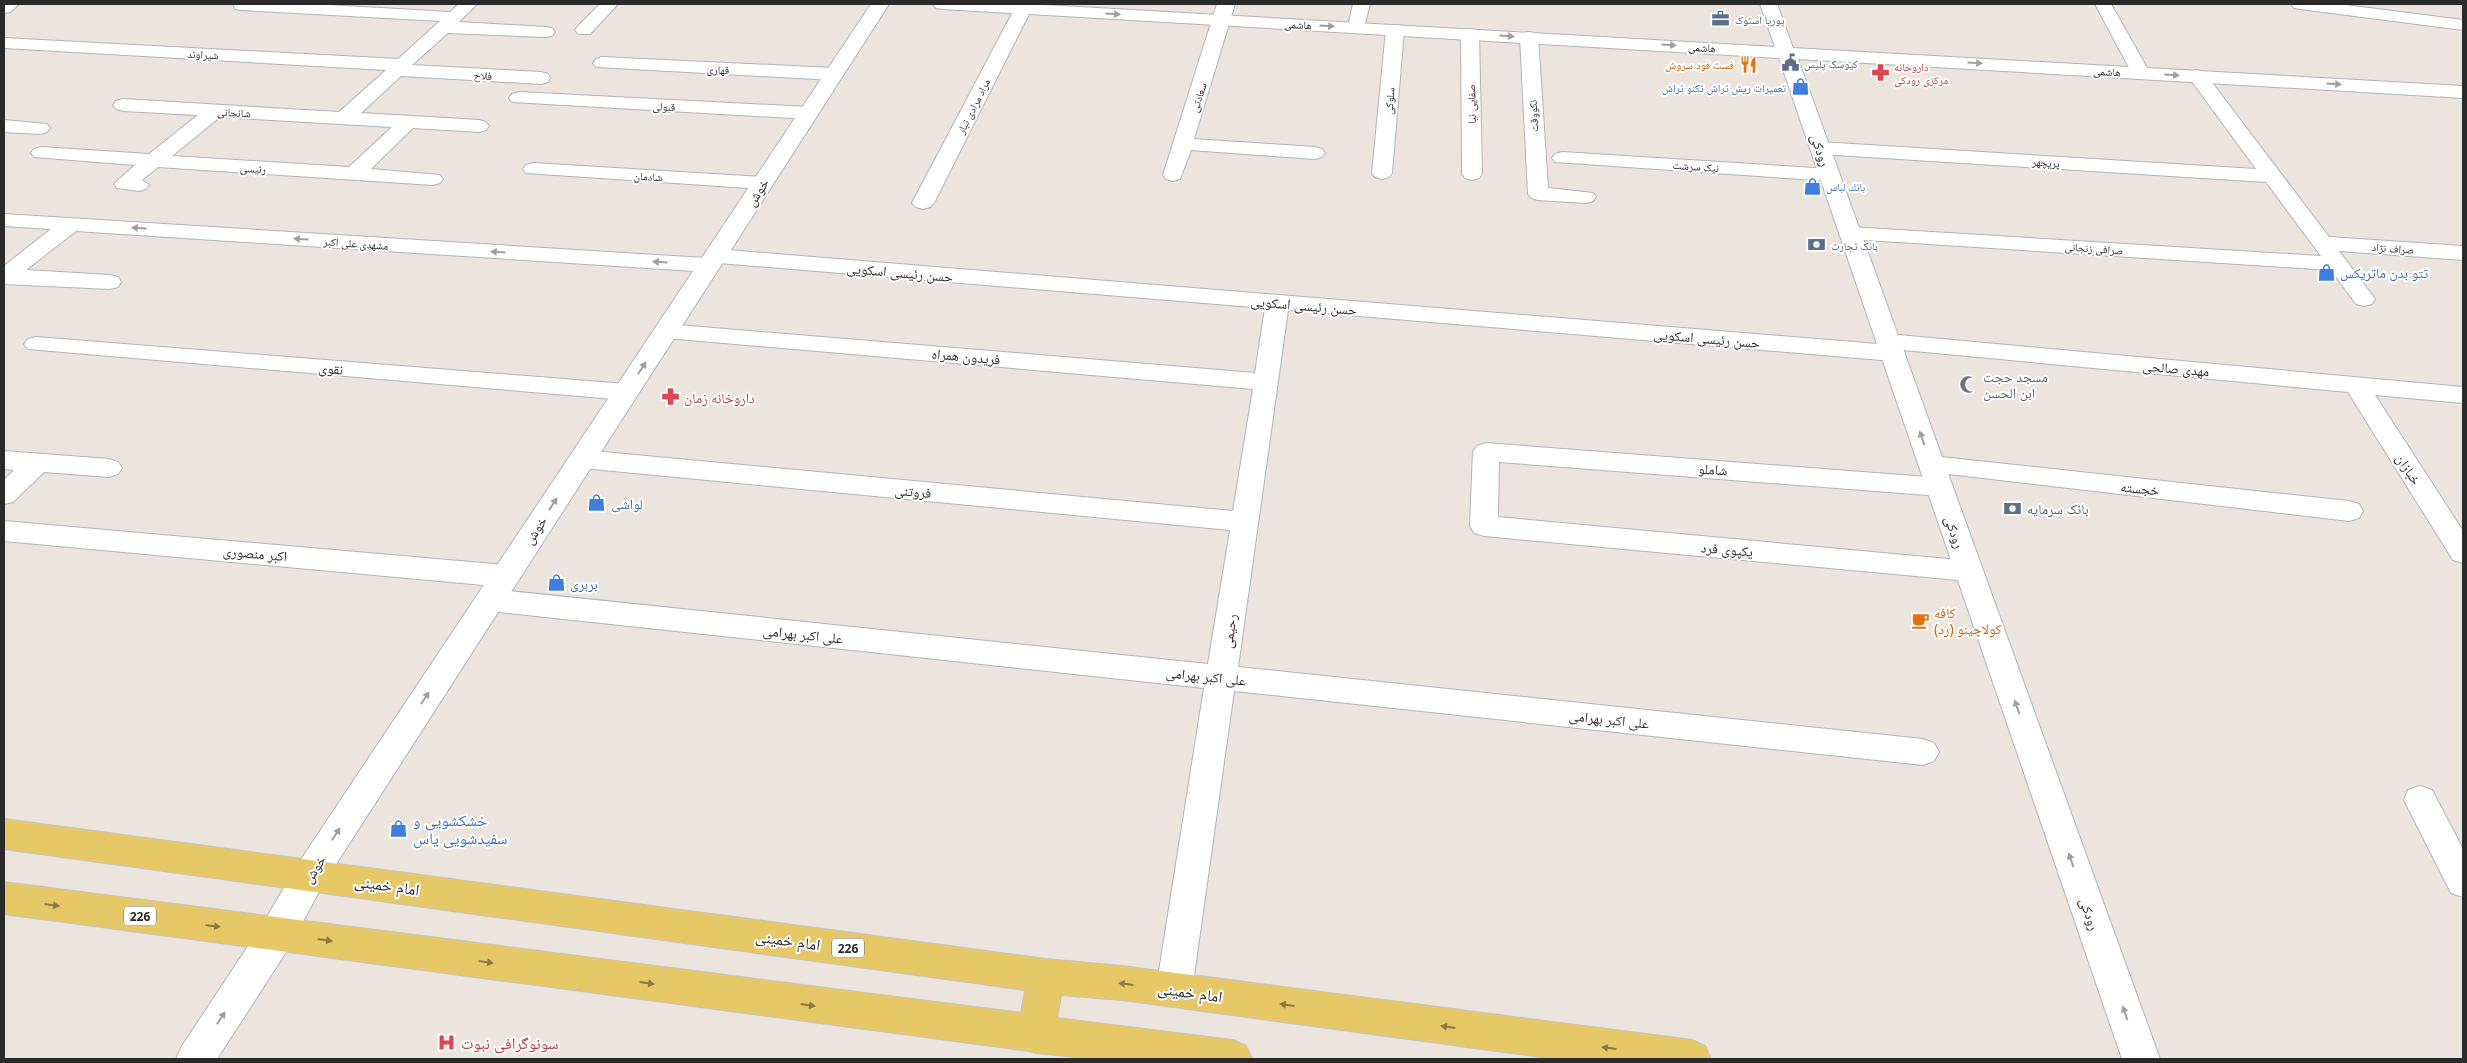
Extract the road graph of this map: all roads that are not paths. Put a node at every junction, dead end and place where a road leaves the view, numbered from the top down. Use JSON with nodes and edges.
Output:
{"nodes":[{"id":1,"x":10,"y":4,"type":"edge"},
{"id":2,"x":469,"y":4,"type":"edge"},
{"id":3,"x":609,"y":4,"type":"edge"},
{"id":4,"x":880,"y":4,"type":"edge"},
{"id":5,"x":942,"y":4,"type":"edge"},
{"id":6,"x":962,"y":4,"type":"edge"},
{"id":7,"x":1361,"y":4,"type":"edge"},
{"id":8,"x":1770,"y":4,"type":"edge"},
{"id":9,"x":2103,"y":4,"type":"edge"},
{"id":10,"x":2300,"y":4,"type":"edge"},
{"id":11,"x":241,"y":5,"type":"edge"},
{"id":12,"x":4,"y":8,"type":"edge"},
{"id":13,"x":1023,"y":8,"type":"junction"},
{"id":14,"x":1224,"y":12,"type":"edge"},
{"id":15,"x":449,"y":22,"type":"junction"},
{"id":16,"x":2463,"y":24,"type":"edge"},
{"id":17,"x":1357,"y":27,"type":"junction"},
{"id":18,"x":584,"y":30,"type":"dead end"},
{"id":19,"x":1396,"y":30,"type":"junction"},
{"id":20,"x":546,"y":32,"type":"dead end"},
{"id":21,"x":1470,"y":34,"type":"junction"},
{"id":22,"x":1529,"y":37,"type":"junction"},
{"id":23,"x":4,"y":43,"type":"edge"},
{"id":24,"x":1786,"y":52,"type":"junction"},
{"id":25,"x":602,"y":63,"type":"dead end"},
{"id":26,"x":399,"y":68,"type":"junction"},
{"id":27,"x":2141,"y":73,"type":"junction"},
{"id":28,"x":834,"y":74,"type":"junction"},
{"id":29,"x":2197,"y":76,"type":"junction"},
{"id":30,"x":2463,"y":92,"type":"edge"},
{"id":31,"x":519,"y":98,"type":"joint"},
{"id":32,"x":123,"y":105,"type":"dead end"},
{"id":33,"x":215,"y":111,"type":"junction"},
{"id":34,"x":809,"y":113,"type":"junction"},
{"id":35,"x":344,"y":118,"type":"junction"},
{"id":36,"x":408,"y":122,"type":"junction"},
{"id":37,"x":4,"y":126,"type":"edge"},
{"id":38,"x":479,"y":126,"type":"dead end"},
{"id":39,"x":40,"y":128,"type":"dead end"},
{"id":40,"x":1183,"y":144,"type":"junction"},
{"id":41,"x":1820,"y":148,"type":"junction"},
{"id":42,"x":41,"y":153,"type":"dead end"},
{"id":43,"x":1315,"y":153,"type":"dead end"},
{"id":44,"x":1562,"y":158,"type":"dead end"},
{"id":45,"x":152,"y":162,"type":"junction"},
{"id":46,"x":534,"y":169,"type":"dead end"},
{"id":47,"x":1382,"y":172,"type":"dead end"},
{"id":48,"x":354,"y":174,"type":"junction"},
{"id":49,"x":1472,"y":174,"type":"dead end"},
{"id":50,"x":1173,"y":175,"type":"dead end"},
{"id":51,"x":1830,"y":175,"type":"junction"},
{"id":52,"x":2272,"y":176,"type":"junction"},
{"id":53,"x":432,"y":179,"type":"dead end"},
{"id":54,"x":763,"y":183,"type":"junction"},
{"id":55,"x":139,"y":185,"type":"dead end"},
{"id":56,"x":1586,"y":198,"type":"dead end"},
{"id":57,"x":923,"y":204,"type":"dead end"},
{"id":58,"x":4,"y":220,"type":"edge"},
{"id":59,"x":71,"y":224,"type":"junction"},
{"id":60,"x":1850,"y":233,"type":"junction"},
{"id":61,"x":2322,"y":243,"type":"junction"},
{"id":62,"x":2463,"y":253,"type":"edge"},
{"id":63,"x":712,"y":261,"type":"junction"},
{"id":64,"x":2338,"y":264,"type":"junction"},
{"id":65,"x":4,"y":276,"type":"edge"},
{"id":66,"x":110,"y":282,"type":"dead end"},
{"id":67,"x":2364,"y":299,"type":"dead end"},
{"id":68,"x":1278,"y":302,"type":"junction"},
{"id":69,"x":666,"y":331,"type":"junction"},
{"id":70,"x":36,"y":344,"type":"dead end"},
{"id":71,"x":1890,"y":347,"type":"junction"},
{"id":72,"x":1266,"y":382,"type":"junction"},
{"id":73,"x":2356,"y":385,"type":"junction"},
{"id":74,"x":626,"y":392,"type":"junction"},
{"id":75,"x":2463,"y":395,"type":"edge"},
{"id":76,"x":4,"y":460,"type":"edge"},
{"id":77,"x":582,"y":460,"type":"junction"},
{"id":78,"x":38,"y":462,"type":"junction"},
{"id":79,"x":109,"y":468,"type":"dead end"},
{"id":80,"x":1936,"y":476,"type":"junction"},
{"id":81,"x":4,"y":495,"type":"edge"},
{"id":82,"x":2349,"y":511,"type":"dead end"},
{"id":83,"x":1245,"y":522,"type":"junction"},
{"id":84,"x":1484,"y":526,"type":"joint"},
{"id":85,"x":4,"y":531,"type":"edge"},
{"id":86,"x":2463,"y":553,"type":"edge"},
{"id":87,"x":1969,"y":572,"type":"junction"},
{"id":88,"x":498,"y":588,"type":"junction"},
{"id":89,"x":1222,"y":678,"type":"junction"},
{"id":90,"x":1923,"y":752,"type":"dead end"},
{"id":91,"x":2420,"y":800,"type":"dead end"},
{"id":92,"x":4,"y":834,"type":"edge"},
{"id":93,"x":310,"y":875,"type":"junction"},
{"id":94,"x":2463,"y":882,"type":"edge"},
{"id":95,"x":4,"y":898,"type":"edge"},
{"id":96,"x":277,"y":934,"type":"junction"},
{"id":97,"x":1046,"y":976,"type":"junction"},
{"id":98,"x":1174,"y":990,"type":"junction"},
{"id":99,"x":1036,"y":1035,"type":"junction"},
{"id":100,"x":195,"y":1059,"type":"edge"},
{"id":101,"x":1233,"y":1059,"type":"edge"},
{"id":102,"x":1692,"y":1059,"type":"edge"},
{"id":103,"x":2141,"y":1059,"type":"edge"}],
"edges":[{"from":1,"to":12,"type":"street"},
{"from":2,"to":15,"type":"street"},
{"from":3,"to":18,"type":"street"},
{"from":4,"to":28,"type":"street","name":"خوش"},
{"from":5,"to":6,"type":"street","name":"هاشمی"},
{"from":6,"to":13,"type":"street","name":"هاشمی"},
{"from":7,"to":17,"type":"street"},
{"from":8,"to":24,"type":"street","name":"رودکی"},
{"from":9,"to":27,"type":"street"},
{"from":10,"to":16,"type":"street"},
{"from":11,"to":15,"type":"street"},
{"from":13,"to":14,"type":"street","name":"هاشمی","one_way":true},
{"from":13,"to":57,"type":"street","name":"مراد مرادی تبار"},
{"from":14,"to":17,"type":"street","name":"هاشمی","one_way":true},
{"from":14,"to":40,"type":"street","name":"سعادتی"},
{"from":15,"to":20,"type":"street"},
{"from":15,"to":26,"type":"street"},
{"from":17,"to":19,"type":"street","name":"هاشمی"},
{"from":19,"to":21,"type":"street","name":"هاشمی"},
{"from":19,"to":47,"type":"street","name":"سلوکی"},
{"from":21,"to":22,"type":"street","name":"هاشمی","one_way":true},
{"from":21,"to":49,"type":"street","name":"صفایی نیا"},
{"from":22,"to":24,"type":"street","name":"هاشمی","one_way":true},
{"from":22,"to":56,"type":"street","name":"نکووقت"},
{"from":23,"to":26,"type":"street","name":"شیراوند"},
{"from":24,"to":27,"type":"street","name":"هاشمی","one_way":true},
{"from":24,"to":41,"type":"street","name":"رودکی"},
{"from":25,"to":28,"type":"street","name":"قهاری"},
{"from":26,"to":31,"type":"street","name":"فلاح"},
{"from":26,"to":35,"type":"street"},
{"from":27,"to":29,"type":"street","name":"هاشمی","one_way":true},
{"from":28,"to":34,"type":"street","name":"خوش"},
{"from":29,"to":30,"type":"street","name":"هاشمی","one_way":true},
{"from":29,"to":52,"type":"street"},
{"from":31,"to":34,"type":"street","name":"قبولی"},
{"from":32,"to":33,"type":"street","name":"شانجانی"},
{"from":33,"to":35,"type":"street","name":"شانجانی"},
{"from":33,"to":45,"type":"street"},
{"from":34,"to":54,"type":"street","name":"خوش"},
{"from":35,"to":36,"type":"street","name":"شانجانی"},
{"from":36,"to":38,"type":"street","name":"شانجانی"},
{"from":36,"to":48,"type":"street"},
{"from":37,"to":39,"type":"street"},
{"from":40,"to":43,"type":"street"},
{"from":40,"to":50,"type":"street","name":"سعادتی"},
{"from":41,"to":51,"type":"street","name":"رودکی"},
{"from":41,"to":52,"type":"street","name":"پریچهر"},
{"from":42,"to":45,"type":"street","name":"رئیسی"},
{"from":44,"to":51,"type":"street","name":"نیک سرشت"},
{"from":45,"to":48,"type":"street","name":"رئیسی"},
{"from":45,"to":55,"type":"street"},
{"from":46,"to":54,"type":"street","name":"شادمان"},
{"from":48,"to":53,"type":"street","name":"رئیسی"},
{"from":51,"to":60,"type":"street","name":"رودکی"},
{"from":52,"to":61,"type":"street"},
{"from":54,"to":63,"type":"street","name":"خوش"},
{"from":58,"to":59,"type":"street","name":"مشهدی علی اکبر"},
{"from":63,"to":59,"type":"street","name":"مشهدی علی اکبر","one_way":true},
{"from":59,"to":65,"type":"street"},
{"from":60,"to":64,"type":"street","name":"صرافی زنجانی"},
{"from":60,"to":71,"type":"street","name":"رودکی"},
{"from":61,"to":62,"type":"street","name":"صراف نژاد"},
{"from":61,"to":64,"type":"street"},
{"from":63,"to":68,"type":"street","name":"حسن رئیسی اسکویی"},
{"from":63,"to":69,"type":"street","name":"خوش"},
{"from":64,"to":67,"type":"street"},
{"from":65,"to":66,"type":"street"},
{"from":68,"to":71,"type":"street","name":"حسن رئیسی اسکویی"},
{"from":68,"to":72,"type":"street","name":"رحیمی"},
{"from":69,"to":72,"type":"street","name":"فریدون همراه"},
{"from":74,"to":69,"type":"street","name":"خوش","one_way":true},
{"from":70,"to":74,"type":"street","name":"نقوی"},
{"from":71,"to":73,"type":"street","name":"مهدی صالحی"},
{"from":80,"to":71,"type":"street","name":"رودکی","one_way":true},
{"from":72,"to":83,"type":"street","name":"رحیمی"},
{"from":73,"to":75,"type":"street","name":"مهدی صالحی"},
{"from":73,"to":86,"type":"street","name":"خبازان"},
{"from":74,"to":77,"type":"street","name":"خوش"},
{"from":76,"to":78,"type":"street"},
{"from":77,"to":83,"type":"street","name":"فروتنی"},
{"from":88,"to":77,"type":"street","name":"خوش","one_way":true},
{"from":78,"to":79,"type":"street"},
{"from":78,"to":81,"type":"street"},
{"from":80,"to":82,"type":"street","name":"خجسته"},
{"from":80,"to":84,"type":"street","name":"شاملو"},
{"from":80,"to":87,"type":"street","name":"رودکی"},
{"from":83,"to":89,"type":"street","name":"رحیمی"},
{"from":84,"to":87,"type":"street","name":"یکپوی فرد"},
{"from":85,"to":88,"type":"street","name":"اکبر منصوری"},
{"from":103,"to":87,"type":"street","name":"رودکی","one_way":true},
{"from":88,"to":89,"type":"street","name":"علی اکبر بهرامی"},
{"from":93,"to":88,"type":"street","name":"خوش","one_way":true},
{"from":89,"to":90,"type":"street","name":"علی اکبر بهرامی"},
{"from":89,"to":98,"type":"street","name":"رحیمی"},
{"from":91,"to":94,"type":"street"},
{"from":92,"to":93,"type":"main road","name":"امام خمینی","number":"226"},
{"from":93,"to":96,"type":"street","name":"خوش"},
{"from":93,"to":97,"type":"main road","name":"امام خمینی","number":"226"},
{"from":95,"to":96,"type":"main road","number":"226","one_way":true},
{"from":96,"to":99,"type":"main road","number":"226","one_way":true},
{"from":100,"to":96,"type":"street","name":"خوش","one_way":true},
{"from":98,"to":97,"type":"main road","name":"امام خمینی","number":"226","one_way":true},
{"from":97,"to":99,"type":"main road"},
{"from":102,"to":98,"type":"main road","name":"امام خمینی","number":"226","one_way":true},
{"from":99,"to":101,"type":"main road","number":"226"}]}
